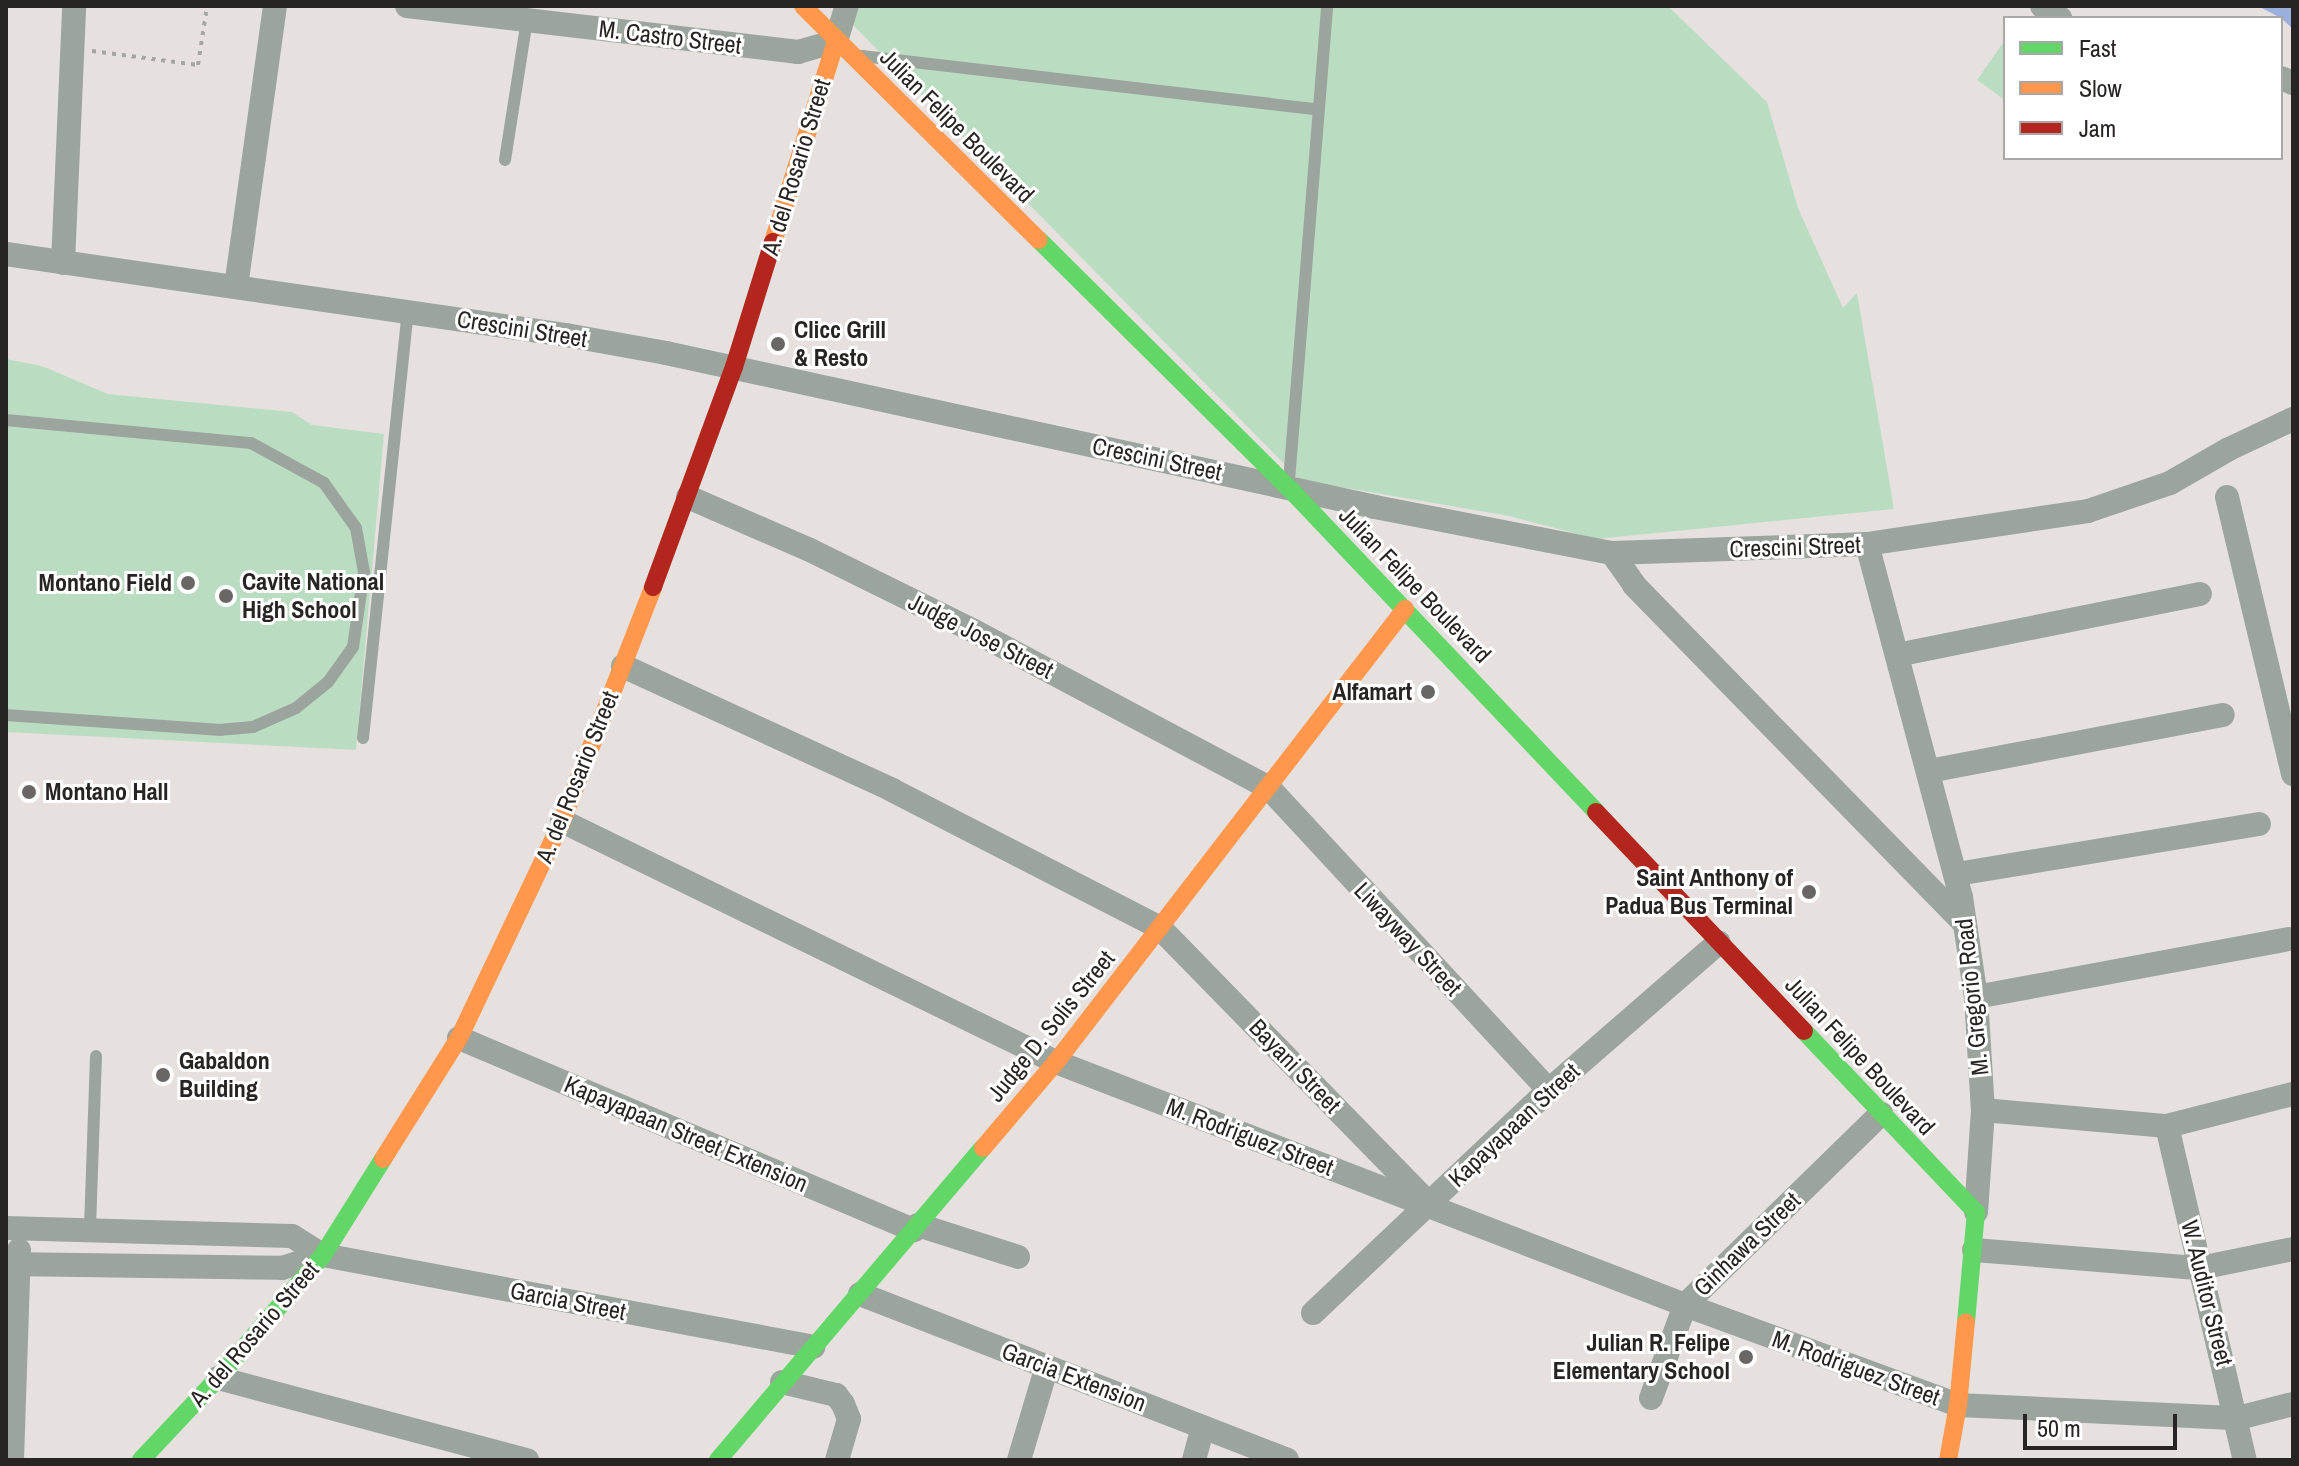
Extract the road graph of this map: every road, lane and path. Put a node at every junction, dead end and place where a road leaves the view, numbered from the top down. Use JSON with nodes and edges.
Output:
{"nodes":[{"id":1,"x":74,"y":6,"type":"edge"},
{"id":2,"x":207,"y":6,"type":"edge"},
{"id":3,"x":275,"y":6,"type":"edge"},
{"id":4,"x":407,"y":6,"type":"edge"},
{"id":5,"x":803,"y":6,"type":"edge"},
{"id":6,"x":847,"y":6,"type":"edge"},
{"id":7,"x":1327,"y":6,"type":"edge"},
{"id":8,"x":527,"y":20,"type":"junction"},
{"id":9,"x":843,"y":48,"type":"junction"},
{"id":10,"x":72,"y":49,"type":"junction"},
{"id":11,"x":1316,"y":109,"type":"junction"},
{"id":12,"x":505,"y":160,"type":"dead end"},
{"id":13,"x":6,"y":254,"type":"edge"},
{"id":14,"x":63,"y":263,"type":"junction"},
{"id":15,"x":236,"y":287,"type":"junction"},
{"id":16,"x":408,"y":312,"type":"junction"},
{"id":17,"x":734,"y":367,"type":"junction"},
{"id":18,"x":2293,"y":419,"type":"edge"},
{"id":19,"x":6,"y":420,"type":"edge"},
{"id":20,"x":1289,"y":488,"type":"junction"},
{"id":21,"x":688,"y":497,"type":"junction"},
{"id":22,"x":2227,"y":497,"type":"dead end"},
{"id":23,"x":1867,"y":544,"type":"junction"},
{"id":24,"x":1612,"y":553,"type":"junction"},
{"id":25,"x":2200,"y":594,"type":"dead end"},
{"id":26,"x":1405,"y":609,"type":"junction"},
{"id":27,"x":1897,"y":655,"type":"junction"},
{"id":28,"x":623,"y":666,"type":"junction"},
{"id":29,"x":6,"y":715,"type":"edge"},
{"id":30,"x":2223,"y":715,"type":"dead end"},
{"id":31,"x":363,"y":738,"type":"dead end"},
{"id":32,"x":2293,"y":770,"type":"edge"},
{"id":33,"x":1929,"y":771,"type":"junction"},
{"id":34,"x":1268,"y":787,"type":"junction"},
{"id":35,"x":562,"y":821,"type":"junction"},
{"id":36,"x":2259,"y":824,"type":"dead end"},
{"id":37,"x":1957,"y":874,"type":"junction"},
{"id":38,"x":1965,"y":924,"type":"junction"},
{"id":39,"x":1160,"y":928,"type":"junction"},
{"id":40,"x":2289,"y":939,"type":"dead end"},
{"id":41,"x":1719,"y":942,"type":"junction"},
{"id":42,"x":1976,"y":997,"type":"junction"},
{"id":43,"x":459,"y":1038,"type":"junction"},
{"id":44,"x":96,"y":1056,"type":"dead end"},
{"id":45,"x":1056,"y":1062,"type":"junction"},
{"id":46,"x":1549,"y":1090,"type":"junction"},
{"id":47,"x":2293,"y":1094,"type":"edge"},
{"id":48,"x":1983,"y":1110,"type":"junction"},
{"id":49,"x":1881,"y":1114,"type":"junction"},
{"id":50,"x":2167,"y":1126,"type":"junction"},
{"id":51,"x":1429,"y":1205,"type":"junction"},
{"id":52,"x":1976,"y":1212,"type":"junction"},
{"id":53,"x":916,"y":1227,"type":"junction"},
{"id":54,"x":13,"y":1228,"type":"edge"},
{"id":55,"x":90,"y":1228,"type":"junction"},
{"id":56,"x":2293,"y":1249,"type":"edge"},
{"id":57,"x":1974,"y":1250,"type":"junction"},
{"id":58,"x":323,"y":1255,"type":"junction"},
{"id":59,"x":1018,"y":1257,"type":"dead end"},
{"id":60,"x":12,"y":1264,"type":"edge"},
{"id":61,"x":2200,"y":1268,"type":"junction"},
{"id":62,"x":860,"y":1294,"type":"junction"},
{"id":63,"x":1685,"y":1305,"type":"junction"},
{"id":64,"x":1313,"y":1313,"type":"dead end"},
{"id":65,"x":813,"y":1347,"type":"junction"},
{"id":66,"x":1047,"y":1366,"type":"junction"},
{"id":67,"x":218,"y":1378,"type":"junction"},
{"id":68,"x":782,"y":1382,"type":"junction"},
{"id":69,"x":1651,"y":1398,"type":"dead end"},
{"id":70,"x":2293,"y":1404,"type":"edge"},
{"id":71,"x":1958,"y":1405,"type":"junction"},
{"id":72,"x":2238,"y":1418,"type":"junction"},
{"id":73,"x":1203,"y":1427,"type":"junction"},
{"id":74,"x":12,"y":1460,"type":"edge"},
{"id":75,"x":141,"y":1460,"type":"edge"},
{"id":76,"x":527,"y":1460,"type":"edge"},
{"id":77,"x":718,"y":1460,"type":"edge"},
{"id":78,"x":837,"y":1460,"type":"edge"},
{"id":79,"x":1019,"y":1460,"type":"edge"},
{"id":80,"x":1194,"y":1460,"type":"edge"},
{"id":81,"x":1287,"y":1460,"type":"edge"},
{"id":82,"x":1948,"y":1460,"type":"edge"},
{"id":83,"x":2245,"y":1460,"type":"edge"}],
"edges":[{"from":1,"to":10,"type":"street"},
{"from":2,"to":10,"type":"path"},
{"from":3,"to":15,"type":"street"},
{"from":4,"to":8,"type":"street","name":"M. Castro Street"},
{"from":5,"to":9,"type":"street","name":"Julian Felipe Boulevard"},
{"from":6,"to":9,"type":"street","name":"A. del Rosario Street"},
{"from":7,"to":11,"type":"lane"},
{"from":8,"to":9,"type":"street","name":"M. Castro Street"},
{"from":8,"to":12,"type":"lane"},
{"from":9,"to":11,"type":"lane"},
{"from":9,"to":17,"type":"street","name":"A. del Rosario Street"},
{"from":9,"to":20,"type":"street","name":"Julian Felipe Boulevard"},
{"from":10,"to":14,"type":"street"},
{"from":11,"to":20,"type":"lane"},
{"from":13,"to":14,"type":"street","name":"Crescini Street"},
{"from":14,"to":15,"type":"street","name":"Crescini Street"},
{"from":15,"to":16,"type":"street","name":"Crescini Street"},
{"from":16,"to":17,"type":"street","name":"Crescini Street"},
{"from":16,"to":31,"type":"lane"},
{"from":17,"to":20,"type":"street","name":"Crescini Street"},
{"from":17,"to":21,"type":"street","name":"A. del Rosario Street"},
{"from":18,"to":23,"type":"street","name":"Crescini Street"},
{"from":19,"to":29,"type":"lane"},
{"from":20,"to":24,"type":"street","name":"Crescini Street"},
{"from":20,"to":26,"type":"street","name":"Julian Felipe Boulevard"},
{"from":21,"to":28,"type":"street","name":"A. del Rosario Street"},
{"from":21,"to":34,"type":"street","name":"Judge Jose Street"},
{"from":22,"to":32,"type":"street"},
{"from":23,"to":24,"type":"street","name":"Crescini Street"},
{"from":23,"to":27,"type":"street","name":"M. Gregorio Road"},
{"from":24,"to":38,"type":"street"},
{"from":25,"to":27,"type":"street"},
{"from":26,"to":34,"type":"street","name":"Judge D. Solis Street"},
{"from":26,"to":41,"type":"street","name":"Julian Felipe Boulevard"},
{"from":27,"to":33,"type":"street","name":"M. Gregorio Road"},
{"from":28,"to":35,"type":"street","name":"A. del Rosario Street"},
{"from":28,"to":39,"type":"street","name":"Bayani Street"},
{"from":30,"to":33,"type":"street"},
{"from":33,"to":37,"type":"street","name":"M. Gregorio Road"},
{"from":34,"to":39,"type":"street","name":"Judge D. Solis Street"},
{"from":34,"to":46,"type":"street","name":"Liwayway Street"},
{"from":35,"to":43,"type":"street","name":"A. del Rosario Street"},
{"from":35,"to":45,"type":"street","name":"M. Rodriguez Street"},
{"from":36,"to":37,"type":"street"},
{"from":37,"to":38,"type":"street","name":"M. Gregorio Road"},
{"from":38,"to":42,"type":"street","name":"M. Gregorio Road"},
{"from":39,"to":45,"type":"street","name":"Judge D. Solis Street"},
{"from":39,"to":51,"type":"street","name":"Bayani Street"},
{"from":40,"to":42,"type":"street"},
{"from":41,"to":46,"type":"street","name":"Kapayapaan Street"},
{"from":41,"to":49,"type":"street","name":"Julian Felipe Boulevard"},
{"from":42,"to":48,"type":"street","name":"M. Gregorio Road"},
{"from":43,"to":53,"type":"street","name":"Kapayapaan Street Extension"},
{"from":43,"to":58,"type":"street","name":"A. del Rosario Street"},
{"from":44,"to":55,"type":"lane"},
{"from":45,"to":51,"type":"street","name":"M. Rodriguez Street"},
{"from":45,"to":53,"type":"street","name":"Judge D. Solis Street"},
{"from":46,"to":51,"type":"street","name":"Kapayapaan Street"},
{"from":47,"to":50,"type":"street"},
{"from":48,"to":50,"type":"street"},
{"from":48,"to":52,"type":"street","name":"M. Gregorio Road"},
{"from":49,"to":52,"type":"street","name":"Julian Felipe Boulevard"},
{"from":49,"to":63,"type":"street","name":"Ginhawa Street"},
{"from":50,"to":61,"type":"street","name":"W. Auditor Street"},
{"from":51,"to":63,"type":"street","name":"M. Rodriguez Street"},
{"from":51,"to":64,"type":"street","name":"Kapayapaan Street"},
{"from":52,"to":57,"type":"street","name":"M. Gregorio Road"},
{"from":53,"to":59,"type":"street","name":"Kapayapaan Street Extension"},
{"from":53,"to":62,"type":"street","name":"Judge D. Solis Street"},
{"from":54,"to":55,"type":"street","name":"Garcia Street"},
{"from":54,"to":60,"type":"street"},
{"from":55,"to":58,"type":"street","name":"Garcia Street"},
{"from":56,"to":61,"type":"street"},
{"from":57,"to":61,"type":"street"},
{"from":57,"to":71,"type":"street","name":"M. Gregorio Road"},
{"from":58,"to":60,"type":"street","name":"Garcia Street"},
{"from":58,"to":65,"type":"street","name":"Garcia Street"},
{"from":58,"to":67,"type":"street","name":"A. del Rosario Street"},
{"from":60,"to":74,"type":"street"},
{"from":61,"to":72,"type":"street","name":"W. Auditor Street"},
{"from":62,"to":65,"type":"street","name":"Judge D. Solis Street"},
{"from":62,"to":66,"type":"street","name":"Garcia Extension"},
{"from":63,"to":69,"type":"street","name":"Ginhawa Street"},
{"from":63,"to":71,"type":"street","name":"M. Rodriguez Street"},
{"from":65,"to":68,"type":"street","name":"Judge D. Solis Street"},
{"from":66,"to":73,"type":"street","name":"Garcia Extension"},
{"from":66,"to":79,"type":"street"},
{"from":67,"to":75,"type":"street","name":"A. del Rosario Street"},
{"from":67,"to":76,"type":"street"},
{"from":68,"to":77,"type":"street","name":"Judge D. Solis Street"},
{"from":68,"to":78,"type":"street"},
{"from":70,"to":72,"type":"street","name":"M. Rodriguez Street"},
{"from":71,"to":72,"type":"street","name":"M. Rodriguez Street"},
{"from":71,"to":82,"type":"street","name":"M. Gregorio Road"},
{"from":72,"to":83,"type":"street","name":"W. Auditor Street"},
{"from":73,"to":80,"type":"street"},
{"from":73,"to":81,"type":"street","name":"Garcia Extension"}]}
